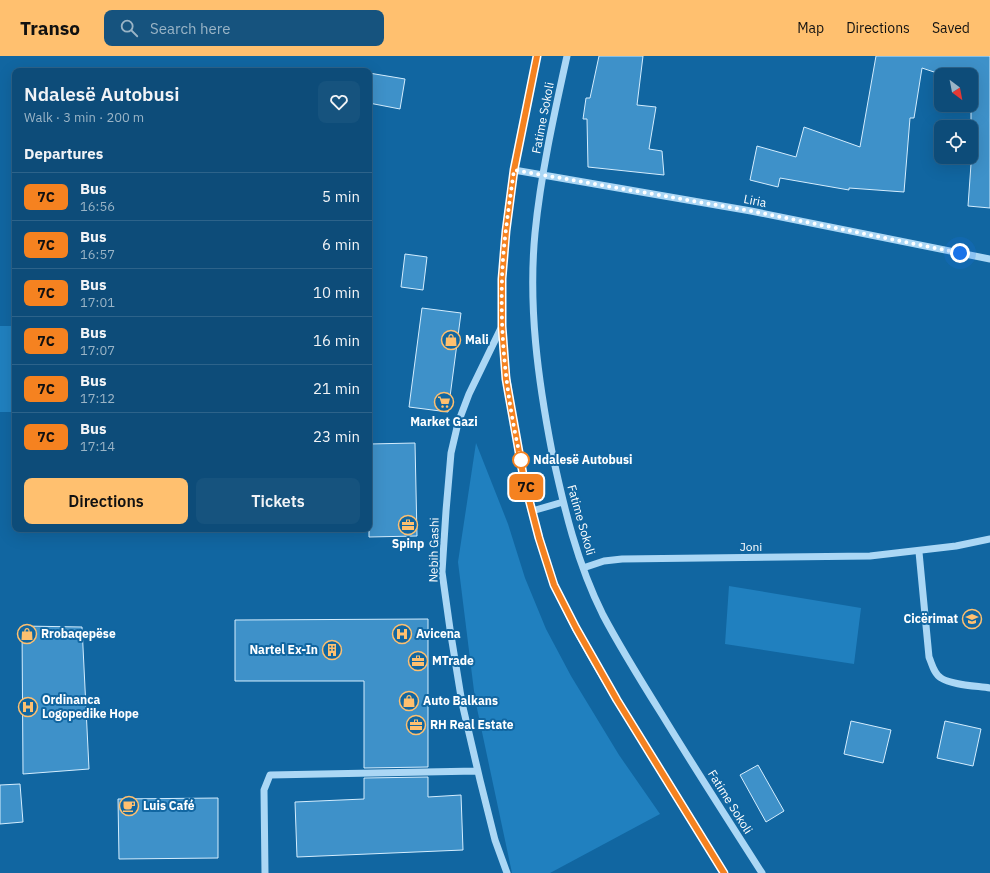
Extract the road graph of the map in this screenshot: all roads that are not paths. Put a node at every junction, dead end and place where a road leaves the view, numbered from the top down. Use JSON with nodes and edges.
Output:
{"nodes":[{"id":1,"x":537,"y":56,"type":"edge"},
{"id":2,"x":567,"y":56,"type":"edge"},
{"id":3,"x":514,"y":170,"type":"junction"},
{"id":4,"x":542,"y":175,"type":"junction"},
{"id":5,"x":990,"y":258,"type":"edge"},
{"id":6,"x":502,"y":326,"type":"junction"},
{"id":7,"x":564,"y":502,"type":"junction"},
{"id":8,"x":532,"y":511,"type":"junction"},
{"id":9,"x":990,"y":539,"type":"edge"},
{"id":10,"x":919,"y":552,"type":"junction"},
{"id":11,"x":583,"y":568,"type":"junction"},
{"id":12,"x":990,"y":688,"type":"edge"},
{"id":13,"x":478,"y":771,"type":"junction"},
{"id":14,"x":265,"y":873,"type":"edge"},
{"id":15,"x":507,"y":873,"type":"edge"},
{"id":16,"x":724,"y":873,"type":"edge"},
{"id":17,"x":762,"y":873,"type":"edge"}],
"edges":[{"from":1,"to":3,"type":"street","name":"Fatime Sokoli"},
{"from":2,"to":4,"type":"street","name":"Fatime Sokoli"},
{"from":3,"to":4,"type":"street","name":"Liria"},
{"from":3,"to":6,"type":"street","name":"Fatime Sokoli"},
{"from":4,"to":5,"type":"street","name":"Liria"},
{"from":4,"to":7,"type":"street","name":"Fatime Sokoli"},
{"from":6,"to":8,"type":"street","name":"Fatime Sokoli"},
{"from":6,"to":13,"type":"street","name":"Nebih Gashi"},
{"from":7,"to":8,"type":"street"},
{"from":7,"to":11,"type":"street","name":"Fatime Sokoli"},
{"from":8,"to":16,"type":"street","name":"Fatime Sokoli"},
{"from":9,"to":10,"type":"street","name":"Joni"},
{"from":10,"to":11,"type":"street","name":"Joni"},
{"from":10,"to":12,"type":"street"},
{"from":11,"to":17,"type":"street","name":"Fatime Sokoli"},
{"from":13,"to":14,"type":"street"},
{"from":13,"to":15,"type":"street","name":"Nebih Gashi"}]}
